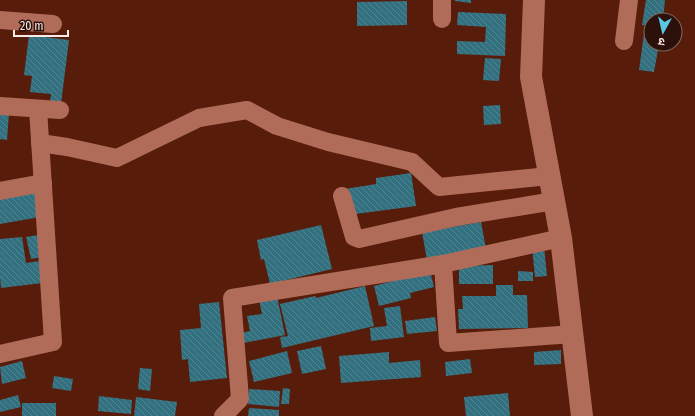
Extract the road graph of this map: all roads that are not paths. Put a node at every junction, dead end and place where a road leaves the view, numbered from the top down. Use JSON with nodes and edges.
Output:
{"nodes":[{"id":1,"x":442,"y":0,"type":"edge"},
{"id":2,"x":534,"y":0,"type":"edge"},
{"id":3,"x":628,"y":0,"type":"edge"},
{"id":4,"x":442,"y":19,"type":"dead end"},
{"id":5,"x":0,"y":20,"type":"edge"},
{"id":6,"x":53,"y":24,"type":"dead end"},
{"id":7,"x":624,"y":41,"type":"dead end"},
{"id":8,"x":0,"y":106,"type":"edge"},
{"id":9,"x":38,"y":109,"type":"junction"},
{"id":10,"x":60,"y":110,"type":"dead end"},
{"id":11,"x":40,"y":143,"type":"junction"},
{"id":12,"x":549,"y":176,"type":"junction"},
{"id":13,"x":43,"y":183,"type":"junction"},
{"id":14,"x":0,"y":191,"type":"edge"},
{"id":15,"x":342,"y":196,"type":"dead end"},
{"id":16,"x":554,"y":201,"type":"junction"},
{"id":17,"x":561,"y":238,"type":"junction"},
{"id":18,"x":443,"y":264,"type":"junction"},
{"id":19,"x":572,"y":334,"type":"junction"},
{"id":20,"x":0,"y":354,"type":"edge"},
{"id":21,"x":223,"y":416,"type":"edge"},
{"id":22,"x":582,"y":416,"type":"edge"}],
"edges":[{"from":1,"to":4,"type":"street"},
{"from":2,"to":12,"type":"street"},
{"from":3,"to":7,"type":"street"},
{"from":5,"to":6,"type":"street"},
{"from":8,"to":9,"type":"street"},
{"from":9,"to":10,"type":"street"},
{"from":9,"to":11,"type":"street"},
{"from":11,"to":12,"type":"street"},
{"from":11,"to":13,"type":"street"},
{"from":12,"to":16,"type":"street"},
{"from":13,"to":14,"type":"street"},
{"from":13,"to":20,"type":"street"},
{"from":15,"to":16,"type":"street"},
{"from":16,"to":17,"type":"street"},
{"from":17,"to":18,"type":"street"},
{"from":17,"to":19,"type":"street"},
{"from":18,"to":19,"type":"street"},
{"from":18,"to":21,"type":"street"},
{"from":19,"to":22,"type":"street"}]}
